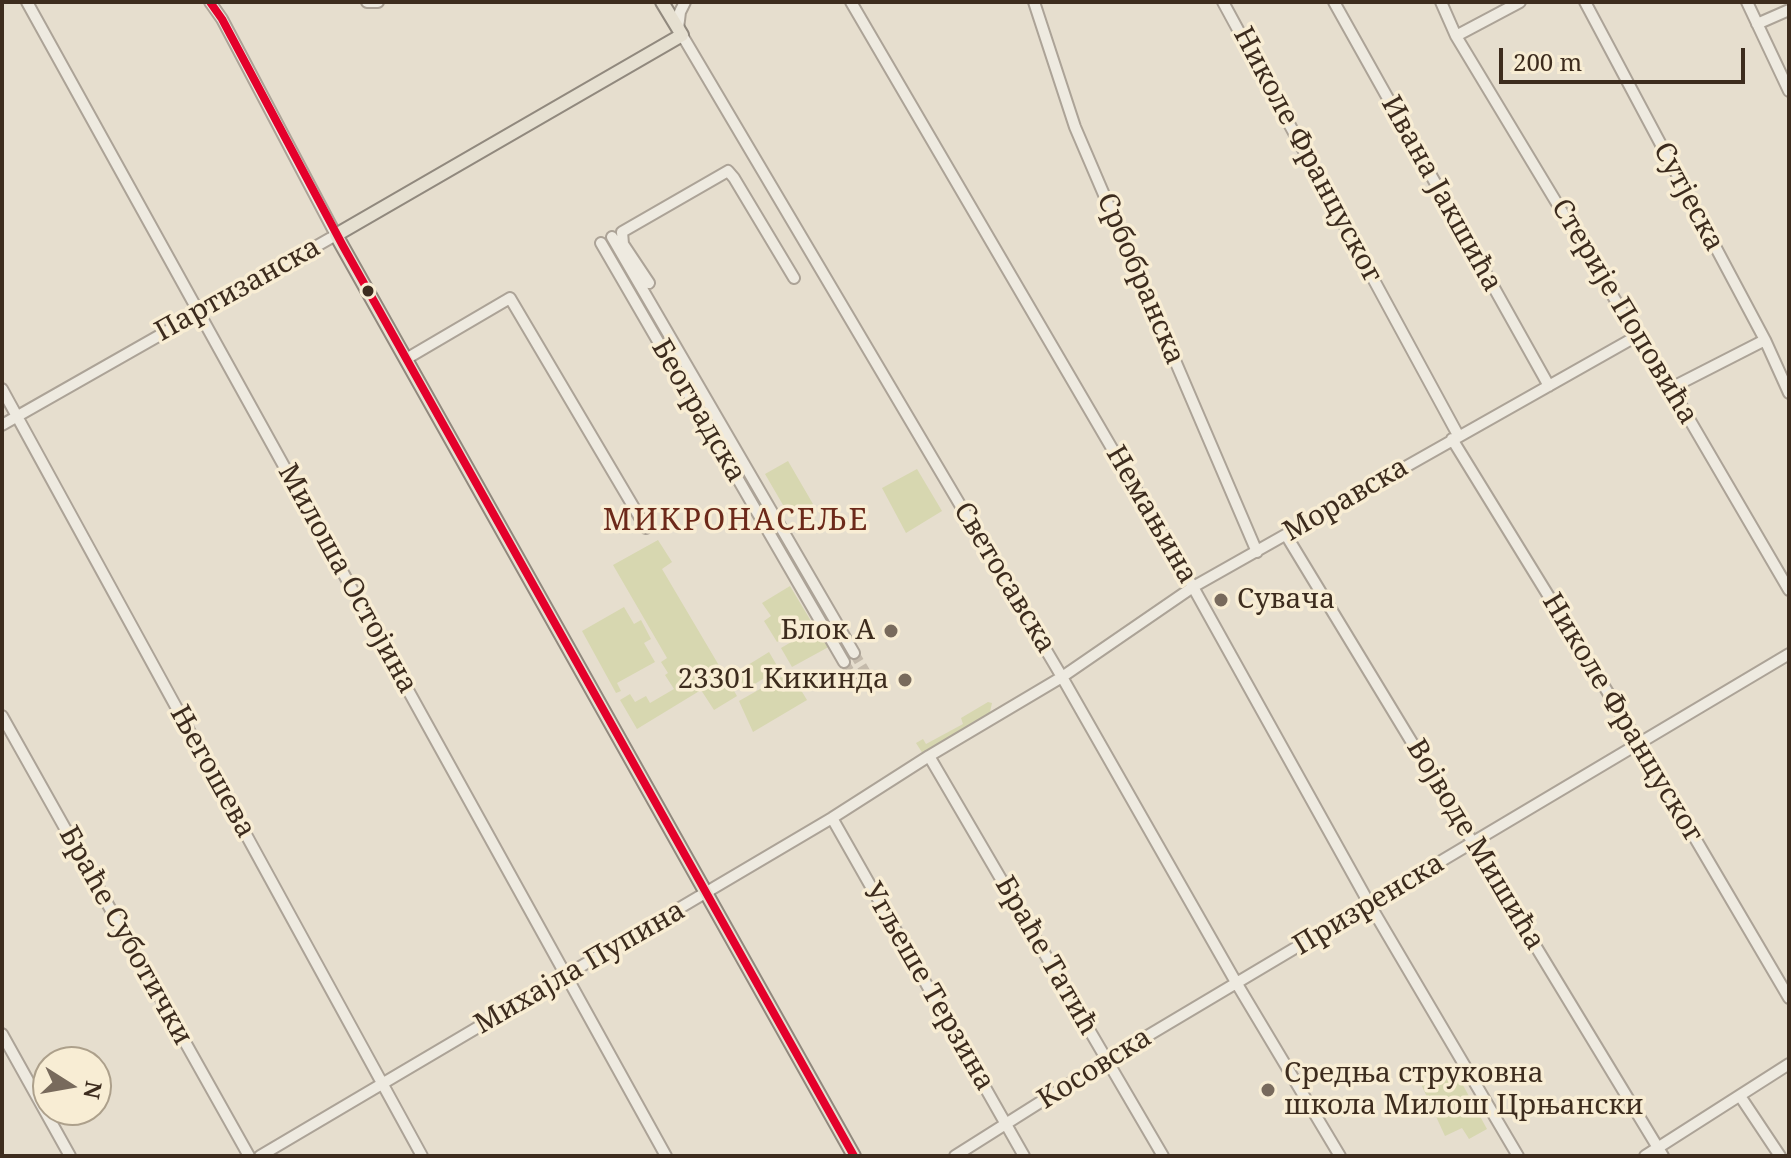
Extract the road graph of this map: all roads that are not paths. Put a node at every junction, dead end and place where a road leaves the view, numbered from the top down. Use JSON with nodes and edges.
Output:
{"nodes":[{"id":1,"x":27,"y":2,"type":"edge"},
{"id":2,"x":210,"y":2,"type":"edge"},
{"id":3,"x":367,"y":2,"type":"edge"},
{"id":4,"x":378,"y":2,"type":"edge"},
{"id":5,"x":662,"y":2,"type":"edge"},
{"id":6,"x":685,"y":2,"type":"edge"},
{"id":7,"x":851,"y":2,"type":"edge"},
{"id":8,"x":1223,"y":2,"type":"edge"},
{"id":9,"x":1334,"y":2,"type":"edge"},
{"id":10,"x":1441,"y":2,"type":"edge"},
{"id":11,"x":1520,"y":2,"type":"edge"},
{"id":12,"x":1585,"y":2,"type":"edge"},
{"id":13,"x":1747,"y":2,"type":"edge"},
{"id":14,"x":1037,"y":3,"type":"edge"},
{"id":15,"x":1789,"y":10,"type":"edge"},
{"id":16,"x":1757,"y":24,"type":"junction"},
{"id":17,"x":680,"y":32,"type":"junction"},
{"id":18,"x":1456,"y":36,"type":"junction"},
{"id":19,"x":1788,"y":87,"type":"edge"},
{"id":20,"x":336,"y":235,"type":"junction"},
{"id":21,"x":612,"y":237,"type":"dead end"},
{"id":22,"x":601,"y":243,"type":"dead end"},
{"id":23,"x":794,"y":278,"type":"dead end"},
{"id":24,"x":649,"y":283,"type":"dead end"},
{"id":25,"x":198,"y":312,"type":"junction"},
{"id":26,"x":1637,"y":336,"type":"junction"},
{"id":27,"x":1765,"y":340,"type":"junction"},
{"id":28,"x":406,"y":359,"type":"junction"},
{"id":29,"x":1549,"y":386,"type":"junction"},
{"id":30,"x":1671,"y":388,"type":"junction"},
{"id":31,"x":2,"y":389,"type":"edge"},
{"id":32,"x":1789,"y":393,"type":"edge"},
{"id":33,"x":17,"y":416,"type":"junction"},
{"id":34,"x":2,"y":425,"type":"edge"},
{"id":35,"x":1455,"y":437,"type":"junction"},
{"id":36,"x":646,"y":528,"type":"dead end"},
{"id":37,"x":1286,"y":535,"type":"junction"},
{"id":38,"x":1257,"y":552,"type":"junction"},
{"id":39,"x":1193,"y":587,"type":"junction"},
{"id":40,"x":1789,"y":590,"type":"edge"},
{"id":41,"x":854,"y":653,"type":"tunnel mouth"},
{"id":42,"x":1789,"y":654,"type":"edge"},
{"id":43,"x":844,"y":662,"type":"tunnel mouth"},
{"id":44,"x":1062,"y":677,"type":"junction"},
{"id":45,"x":2,"y":716,"type":"edge"},
{"id":46,"x":1639,"y":743,"type":"junction"},
{"id":47,"x":929,"y":756,"type":"junction"},
{"id":48,"x":832,"y":818,"type":"junction"},
{"id":49,"x":1473,"y":842,"type":"junction"},
{"id":50,"x":708,"y":893,"type":"junction"},
{"id":51,"x":1370,"y":905,"type":"junction"},
{"id":52,"x":567,"y":974,"type":"junction"},
{"id":53,"x":1237,"y":984,"type":"junction"},
{"id":54,"x":1789,"y":998,"type":"edge"},
{"id":55,"x":2,"y":1034,"type":"edge"},
{"id":56,"x":1107,"y":1060,"type":"junction"},
{"id":57,"x":1789,"y":1064,"type":"edge"},
{"id":58,"x":382,"y":1083,"type":"junction"},
{"id":59,"x":1740,"y":1096,"type":"junction"},
{"id":60,"x":1006,"y":1125,"type":"junction"},
{"id":61,"x":1661,"y":1152,"type":"edge"},
{"id":62,"x":70,"y":1156,"type":"edge"},
{"id":63,"x":249,"y":1156,"type":"edge"},
{"id":64,"x":260,"y":1156,"type":"edge"},
{"id":65,"x":422,"y":1156,"type":"edge"},
{"id":66,"x":666,"y":1156,"type":"edge"},
{"id":67,"x":854,"y":1156,"type":"edge"},
{"id":68,"x":955,"y":1156,"type":"edge"},
{"id":69,"x":1024,"y":1156,"type":"edge"},
{"id":70,"x":1163,"y":1156,"type":"edge"},
{"id":71,"x":1340,"y":1156,"type":"edge"},
{"id":72,"x":1518,"y":1156,"type":"edge"},
{"id":73,"x":1645,"y":1156,"type":"edge"},
{"id":74,"x":1780,"y":1156,"type":"edge"}],
"edges":[{"from":1,"to":25,"type":"street","name":"Милоша Остојина"},
{"from":2,"to":20,"type":"street"},
{"from":3,"to":4,"type":"street"},
{"from":5,"to":17,"type":"main road","name":"Светосавска"},
{"from":6,"to":17,"type":"street"},
{"from":7,"to":39,"type":"street","name":"Немањина"},
{"from":8,"to":35,"type":"street","name":"Николе Француског"},
{"from":9,"to":29,"type":"street","name":"Ивана Јакшића"},
{"from":10,"to":18,"type":"street","name":"Стерије Поповића"},
{"from":11,"to":18,"type":"street"},
{"from":12,"to":27,"type":"street","name":"Сутјеска"},
{"from":13,"to":16,"type":"street"},
{"from":14,"to":38,"type":"street","name":"Србобранска"},
{"from":15,"to":16,"type":"street"},
{"from":16,"to":19,"type":"street"},
{"from":17,"to":20,"type":"main road","name":"Партизанска"},
{"from":17,"to":44,"type":"street","name":"Светосавска"},
{"from":18,"to":26,"type":"street","name":"Стерије Поповића"},
{"from":20,"to":25,"type":"street","name":"Партизанска"},
{"from":20,"to":28,"type":"main road"},
{"from":21,"to":41,"type":"street","name":"Београдска"},
{"from":22,"to":43,"type":"street","name":"Београдска"},
{"from":23,"to":24,"type":"street"},
{"from":25,"to":33,"type":"street","name":"Партизанска"},
{"from":25,"to":52,"type":"street","name":"Милоша Остојина"},
{"from":26,"to":29,"type":"street","name":"Моравска"},
{"from":26,"to":30,"type":"street","name":"Стерије Поповића"},
{"from":27,"to":30,"type":"street"},
{"from":27,"to":32,"type":"street","name":"Сутјеска"},
{"from":28,"to":36,"type":"street"},
{"from":28,"to":50,"type":"main road"},
{"from":29,"to":35,"type":"street","name":"Моравска"},
{"from":30,"to":40,"type":"street","name":"Стерије Поповића"},
{"from":31,"to":33,"type":"street","name":"Његошева"},
{"from":33,"to":34,"type":"street","name":"Партизанска"},
{"from":33,"to":58,"type":"street","name":"Његошева"},
{"from":35,"to":37,"type":"street","name":"Моравска"},
{"from":35,"to":46,"type":"street","name":"Николе Француског"},
{"from":37,"to":38,"type":"street","name":"Моравска"},
{"from":37,"to":49,"type":"street","name":"Војводе Мишића"},
{"from":38,"to":39,"type":"street","name":"Моравска"},
{"from":39,"to":44,"type":"street","name":"Моравска"},
{"from":39,"to":51,"type":"street","name":"Немањина"},
{"from":42,"to":46,"type":"street","name":"Призренска"},
{"from":44,"to":47,"type":"street","name":"Михајла Пупина"},
{"from":44,"to":53,"type":"street","name":"Светосавска"},
{"from":45,"to":63,"type":"street","name":"Браће Суботички"},
{"from":46,"to":49,"type":"street","name":"Призренска"},
{"from":46,"to":54,"type":"street","name":"Николе Француског"},
{"from":47,"to":48,"type":"street","name":"Михајла Пупина"},
{"from":47,"to":56,"type":"street","name":"Браће Татић"},
{"from":48,"to":50,"type":"street","name":"Михајла Пупина"},
{"from":48,"to":60,"type":"street","name":"Угљеше Терзина"},
{"from":49,"to":51,"type":"street","name":"Призренска"},
{"from":49,"to":61,"type":"street","name":"Војводе Мишића"},
{"from":50,"to":52,"type":"street","name":"Михајла Пупина"},
{"from":50,"to":67,"type":"main road"},
{"from":51,"to":53,"type":"street","name":"Призренска"},
{"from":51,"to":72,"type":"street","name":"Немањина"},
{"from":52,"to":58,"type":"street","name":"Михајла Пупина"},
{"from":52,"to":66,"type":"street","name":"Милоша Остојина"},
{"from":53,"to":56,"type":"street","name":"Косовска"},
{"from":53,"to":71,"type":"street","name":"Светосавска"},
{"from":55,"to":62,"type":"street"},
{"from":56,"to":60,"type":"street","name":"Косовска"},
{"from":56,"to":70,"type":"street","name":"Браће Татић"},
{"from":57,"to":59,"type":"street"},
{"from":58,"to":64,"type":"street","name":"Михајла Пупина"},
{"from":58,"to":65,"type":"street","name":"Његошева"},
{"from":59,"to":61,"type":"street"},
{"from":59,"to":74,"type":"street"},
{"from":60,"to":68,"type":"street","name":"Косовска"},
{"from":60,"to":69,"type":"street","name":"Угљеше Терзина"},
{"from":61,"to":73,"type":"street"}]}
